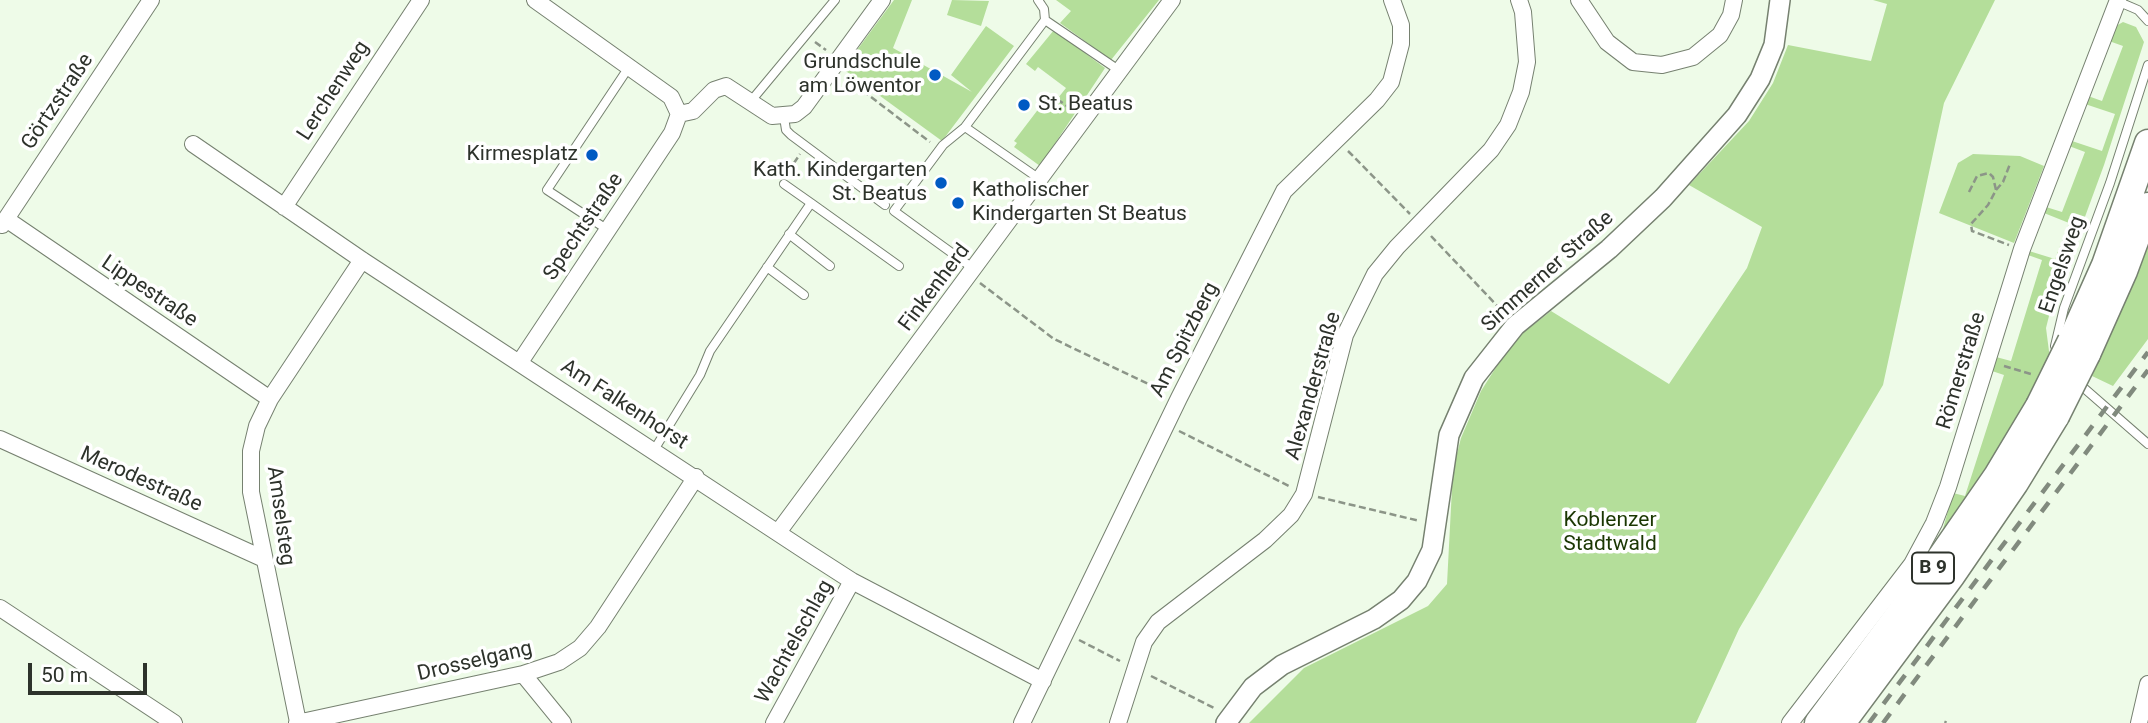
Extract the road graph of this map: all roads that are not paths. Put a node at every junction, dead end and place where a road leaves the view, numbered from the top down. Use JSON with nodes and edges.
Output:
{"nodes":[{"id":1,"x":151,"y":0,"type":"edge"},
{"id":2,"x":421,"y":0,"type":"edge"},
{"id":3,"x":535,"y":0,"type":"edge"},
{"id":4,"x":835,"y":0,"type":"edge"},
{"id":5,"x":882,"y":0,"type":"edge"},
{"id":6,"x":1038,"y":0,"type":"edge"},
{"id":7,"x":1172,"y":0,"type":"edge"},
{"id":8,"x":1392,"y":0,"type":"edge"},
{"id":9,"x":1519,"y":0,"type":"edge"},
{"id":10,"x":1579,"y":0,"type":"edge"},
{"id":11,"x":1734,"y":0,"type":"edge"},
{"id":12,"x":1780,"y":0,"type":"edge"},
{"id":13,"x":2118,"y":1,"type":"edge"},
{"id":14,"x":1045,"y":20,"type":"junction"},
{"id":15,"x":2148,"y":20,"type":"edge"},
{"id":16,"x":2148,"y":65,"type":"edge"},
{"id":17,"x":629,"y":67,"type":"junction"},
{"id":18,"x":1120,"y":71,"type":"junction"},
{"id":19,"x":751,"y":101,"type":"junction"},
{"id":20,"x":679,"y":114,"type":"junction"},
{"id":21,"x":784,"y":117,"type":"junction"},
{"id":22,"x":965,"y":127,"type":"junction"},
{"id":23,"x":193,"y":144,"type":"dead end"},
{"id":24,"x":2148,"y":144,"type":"edge"},
{"id":25,"x":1041,"y":180,"type":"junction"},
{"id":26,"x":784,"y":184,"type":"road end"},
{"id":27,"x":811,"y":203,"type":"junction"},
{"id":28,"x":885,"y":205,"type":"dead end"},
{"id":29,"x":284,"y":206,"type":"junction"},
{"id":30,"x":2148,"y":206,"type":"edge"},
{"id":31,"x":3,"y":223,"type":"edge"},
{"id":32,"x":607,"y":230,"type":"junction"},
{"id":33,"x":789,"y":234,"type":"junction"},
{"id":34,"x":362,"y":260,"type":"junction"},
{"id":35,"x":830,"y":266,"type":"dead end"},
{"id":36,"x":899,"y":266,"type":"dead end"},
{"id":37,"x":767,"y":268,"type":"junction"},
{"id":38,"x":973,"y":273,"type":"junction"},
{"id":39,"x":804,"y":295,"type":"dead end"},
{"id":40,"x":2079,"y":347,"type":"junction"},
{"id":41,"x":520,"y":362,"type":"junction"},
{"id":42,"x":270,"y":399,"type":"junction"},
{"id":43,"x":2047,"y":411,"type":"junction"},
{"id":44,"x":0,"y":439,"type":"edge"},
{"id":45,"x":2148,"y":444,"type":"edge"},
{"id":46,"x":654,"y":450,"type":"junction"},
{"id":47,"x":696,"y":477,"type":"junction"},
{"id":48,"x":779,"y":531,"type":"junction"},
{"id":49,"x":264,"y":559,"type":"junction"},
{"id":50,"x":852,"y":581,"type":"junction"},
{"id":51,"x":0,"y":608,"type":"edge"},
{"id":52,"x":523,"y":674,"type":"junction"},
{"id":53,"x":1043,"y":681,"type":"junction"},
{"id":54,"x":2148,"y":684,"type":"edge"},
{"id":55,"x":174,"y":723,"type":"edge"},
{"id":56,"x":297,"y":723,"type":"edge"},
{"id":57,"x":563,"y":723,"type":"edge"},
{"id":58,"x":774,"y":723,"type":"edge"},
{"id":59,"x":1022,"y":723,"type":"edge"},
{"id":60,"x":1118,"y":723,"type":"edge"},
{"id":61,"x":1226,"y":723,"type":"edge"},
{"id":62,"x":1790,"y":723,"type":"edge"},
{"id":63,"x":1818,"y":723,"type":"edge"},
{"id":64,"x":1842,"y":723,"type":"edge"},
{"id":65,"x":2138,"y":723,"type":"edge"}],
"edges":[{"from":1,"to":31,"type":"street","name":"Görtzstraße"},
{"from":2,"to":29,"type":"street","name":"Lerchenweg"},
{"from":3,"to":17,"type":"street"},
{"from":4,"to":19,"type":"lane"},
{"from":5,"to":21,"type":"street"},
{"from":6,"to":14,"type":"lane"},
{"from":7,"to":18,"type":"street","name":"Finkenherd"},
{"from":8,"to":53,"type":"street","name":"Am Spitzberg"},
{"from":9,"to":60,"type":"street","name":"Alexanderstraße"},
{"from":10,"to":11,"type":"street"},
{"from":12,"to":61,"type":"street","name":"Simmerner Straße"},
{"from":13,"to":15,"type":"lane"},
{"from":13,"to":62,"type":"street","name":"Römerstraße"},
{"from":14,"to":18,"type":"lane"},
{"from":14,"to":22,"type":"lane"},
{"from":16,"to":45,"type":"lane","name":"Engelsweg"},
{"from":17,"to":20,"type":"street"},
{"from":17,"to":32,"type":"lane"},
{"from":18,"to":25,"type":"street","name":"Finkenherd"},
{"from":19,"to":20,"type":"street"},
{"from":19,"to":21,"type":"street"},
{"from":20,"to":32,"type":"street","name":"Spechtstraße"},
{"from":21,"to":28,"type":"lane"},
{"from":22,"to":25,"type":"lane"},
{"from":22,"to":38,"type":"lane"},
{"from":23,"to":29,"type":"street","name":"Am Falkenhorst"},
{"from":24,"to":40,"type":"highway","number":"B 9"},
{"from":25,"to":38,"type":"street","name":"Finkenherd"},
{"from":26,"to":27,"type":"lane"},
{"from":27,"to":33,"type":"lane"},
{"from":27,"to":36,"type":"lane"},
{"from":29,"to":34,"type":"street","name":"Am Falkenhorst"},
{"from":30,"to":40,"type":"highway","number":"B 9"},
{"from":31,"to":42,"type":"street","name":"Lippestraße"},
{"from":32,"to":41,"type":"street","name":"Spechtstraße"},
{"from":33,"to":35,"type":"lane"},
{"from":33,"to":37,"type":"lane"},
{"from":34,"to":41,"type":"street","name":"Am Falkenhorst"},
{"from":34,"to":42,"type":"street","name":"Amselsteg"},
{"from":37,"to":39,"type":"lane"},
{"from":37,"to":46,"type":"lane"},
{"from":38,"to":48,"type":"street","name":"Finkenherd"},
{"from":40,"to":43,"type":"highway","number":"B 9","bridge":true},
{"from":41,"to":46,"type":"street","name":"Am Falkenhorst"},
{"from":42,"to":49,"type":"street","name":"Amselsteg"},
{"from":43,"to":63,"type":"highway","number":"B 9"},
{"from":43,"to":64,"type":"highway","number":"B 9"},
{"from":44,"to":49,"type":"street","name":"Merodestraße"},
{"from":46,"to":47,"type":"street","name":"Am Falkenhorst"},
{"from":47,"to":48,"type":"street","name":"Am Falkenhorst"},
{"from":47,"to":52,"type":"street","name":"Drosselgang"},
{"from":48,"to":50,"type":"street","name":"Am Falkenhorst"},
{"from":49,"to":56,"type":"street","name":"Amselsteg"},
{"from":50,"to":53,"type":"street","name":"Am Falkenhorst"},
{"from":50,"to":58,"type":"street","name":"Wachtelschlag"},
{"from":51,"to":55,"type":"street"},
{"from":52,"to":56,"type":"street","name":"Drosselgang"},
{"from":52,"to":57,"type":"street"},
{"from":53,"to":59,"type":"street","name":"Am Spitzberg"},
{"from":54,"to":65,"type":"street"}]}
